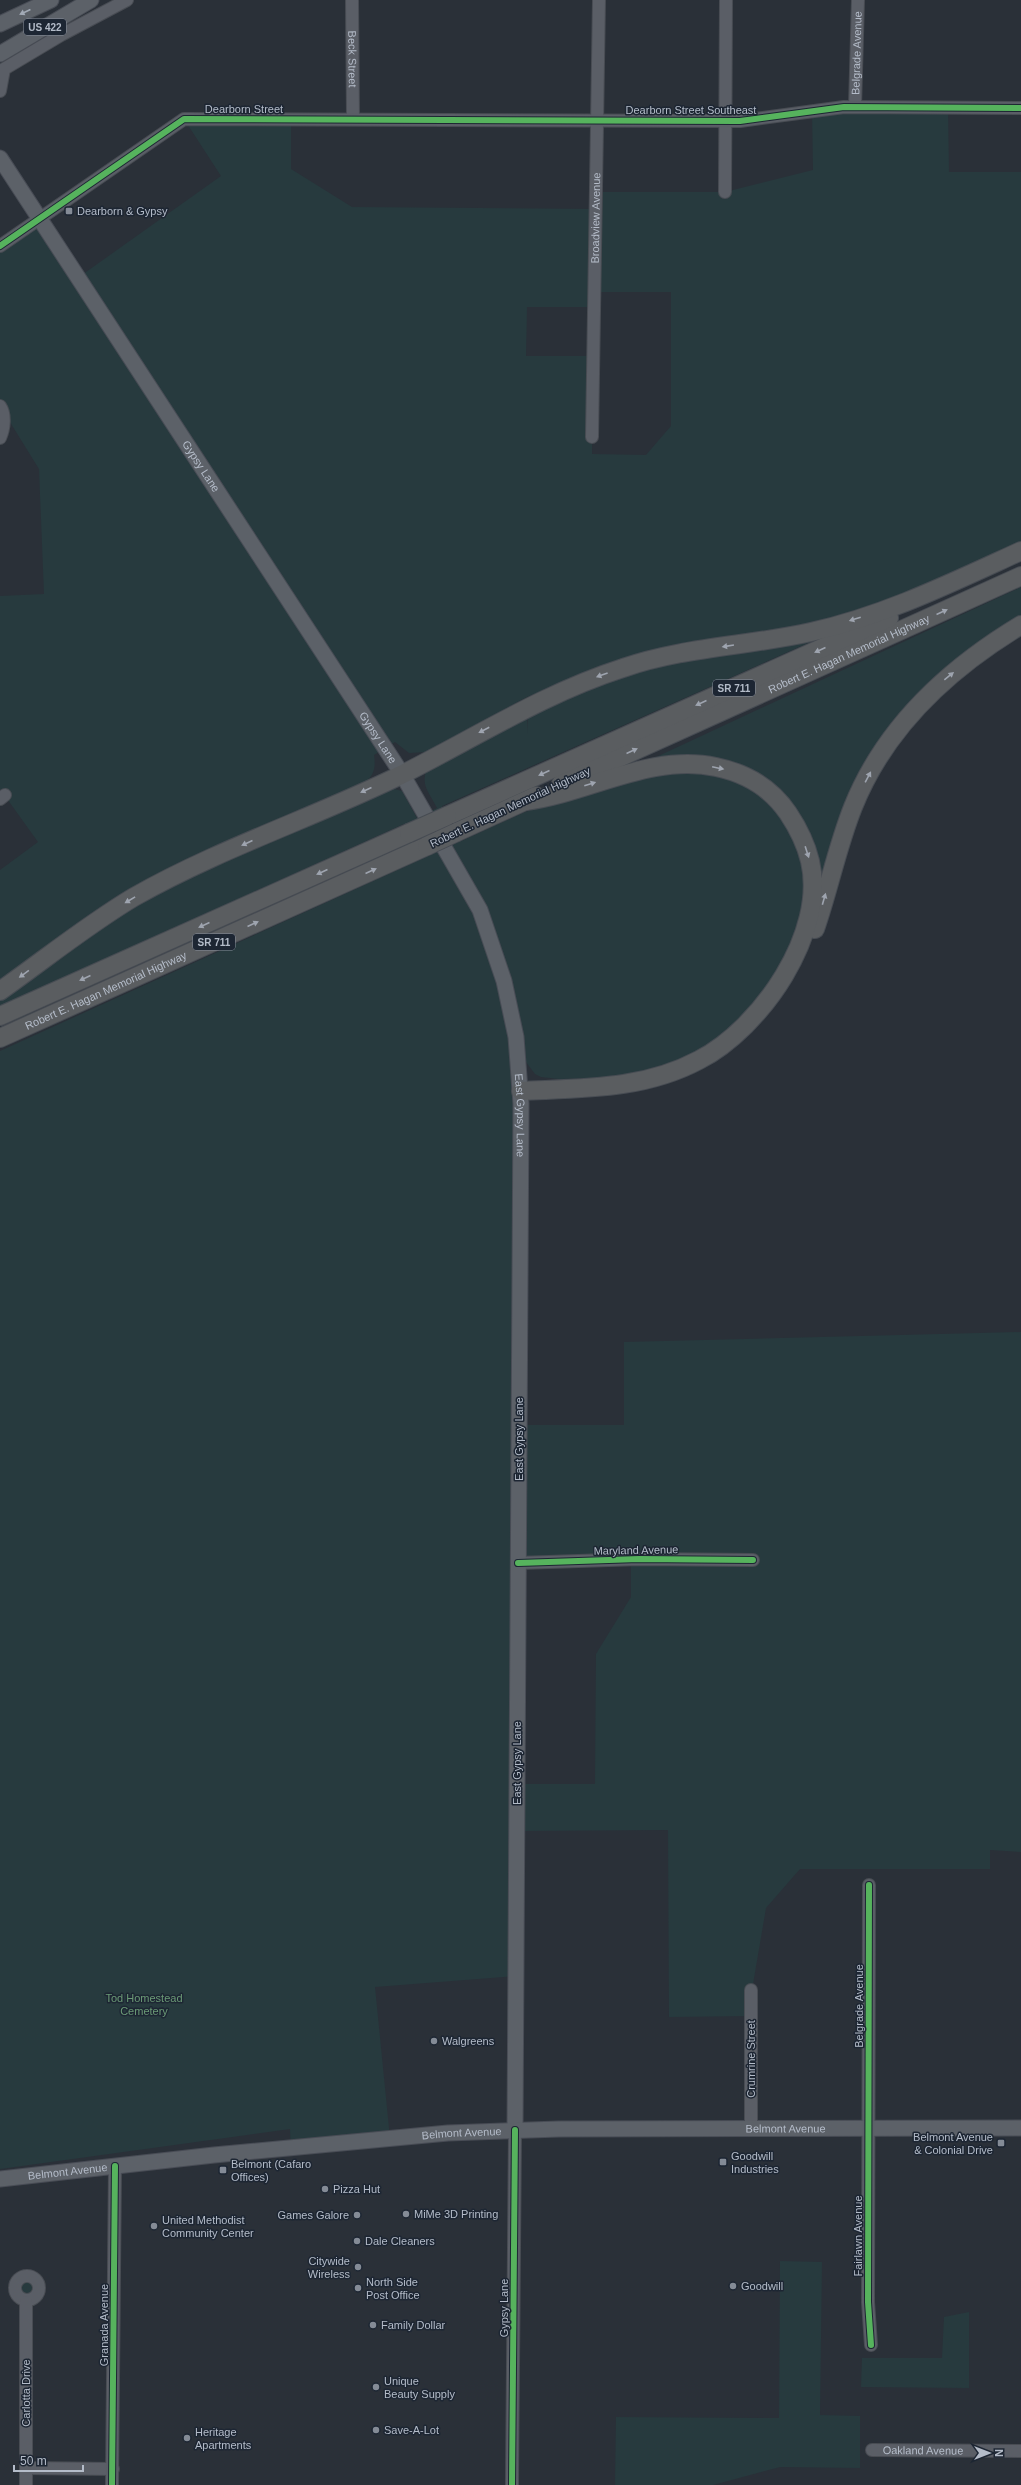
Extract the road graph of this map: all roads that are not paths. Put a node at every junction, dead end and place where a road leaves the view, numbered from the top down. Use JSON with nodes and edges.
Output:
{"nodes":[{"id":1,"x":51,"y":0,"type":"edge"},
{"id":2,"x":91,"y":0,"type":"edge"},
{"id":3,"x":127,"y":0,"type":"edge"},
{"id":4,"x":352,"y":0,"type":"edge"},
{"id":5,"x":598,"y":0,"type":"edge"},
{"id":6,"x":726,"y":0,"type":"edge"},
{"id":7,"x":858,"y":0,"type":"edge"},
{"id":8,"x":0,"y":24,"type":"edge"},
{"id":9,"x":0,"y":54,"type":"edge"},
{"id":10,"x":0,"y":91,"type":"edge"},
{"id":11,"x":855,"y":107,"type":"junction"},
{"id":12,"x":1021,"y":108,"type":"edge"},
{"id":13,"x":353,"y":118,"type":"junction"},
{"id":14,"x":527,"y":119,"type":"joint"},
{"id":15,"x":597,"y":120,"type":"junction"},
{"id":16,"x":726,"y":121,"type":"junction"},
{"id":17,"x":0,"y":158,"type":"edge"},
{"id":18,"x":725,"y":192,"type":"dead end"},
{"id":19,"x":40,"y":218,"type":"junction"},
{"id":20,"x":0,"y":246,"type":"edge"},
{"id":21,"x":0,"y":406,"type":"edge"},
{"id":22,"x":592,"y":437,"type":"dead end"},
{"id":23,"x":0,"y":438,"type":"edge"},
{"id":24,"x":1021,"y":551,"type":"edge"},
{"id":25,"x":1021,"y":559,"type":"edge"},
{"id":26,"x":1021,"y":576,"type":"edge"},
{"id":27,"x":1021,"y":625,"type":"edge"},
{"id":28,"x":402,"y":774,"type":"junction"},
{"id":29,"x":526,"y":801,"type":"junction"},
{"id":30,"x":0,"y":991,"type":"edge"},
{"id":31,"x":0,"y":1016,"type":"edge"},
{"id":32,"x":0,"y":1038,"type":"edge"},
{"id":33,"x":521,"y":1097,"type":"junction"},
{"id":34,"x":753,"y":1560,"type":"dead end"},
{"id":35,"x":518,"y":1563,"type":"junction"},
{"id":36,"x":869,"y":1885,"type":"dead end"},
{"id":37,"x":752,"y":1990,"type":"dead end"},
{"id":38,"x":752,"y":2128,"type":"junction"},
{"id":39,"x":868,"y":2128,"type":"junction"},
{"id":40,"x":1021,"y":2128,"type":"edge"},
{"id":41,"x":515,"y":2130,"type":"junction"},
{"id":42,"x":115,"y":2166,"type":"junction"},
{"id":43,"x":0,"y":2179,"type":"edge"},
{"id":44,"x":26,"y":2302,"type":"dead end"},
{"id":45,"x":871,"y":2345,"type":"dead end"},
{"id":46,"x":872,"y":2450,"type":"dead end"},
{"id":47,"x":1021,"y":2451,"type":"edge"},
{"id":48,"x":26,"y":2468,"type":"junction"},
{"id":49,"x":113,"y":2469,"type":"junction"},
{"id":50,"x":26,"y":2485,"type":"edge"},
{"id":51,"x":112,"y":2485,"type":"edge"},
{"id":52,"x":512,"y":2485,"type":"edge"}],
"edges":[{"from":1,"to":8,"type":"main road","number":"US 422","one_way":true},
{"from":2,"to":9,"type":"main road","number":"US 422"},
{"from":3,"to":10,"type":"street"},
{"from":4,"to":13,"type":"street","name":"Beck Street"},
{"from":5,"to":15,"type":"street","name":"Broadview Avenue"},
{"from":6,"to":16,"type":"street"},
{"from":7,"to":11,"type":"street","name":"Belgrade Avenue"},
{"from":11,"to":12,"type":"street","name":"Dearborn Street Southeast"},
{"from":11,"to":16,"type":"street","name":"Dearborn Street Southeast"},
{"from":13,"to":14,"type":"street","name":"Dearborn Street"},
{"from":13,"to":19,"type":"street","name":"Dearborn Street"},
{"from":14,"to":15,"type":"street","name":"Dearborn Street Southeast"},
{"from":15,"to":16,"type":"street","name":"Dearborn Street Southeast"},
{"from":15,"to":22,"type":"street","name":"Broadview Avenue"},
{"from":16,"to":18,"type":"street"},
{"from":17,"to":19,"type":"main road","name":"Gypsy Lane"},
{"from":19,"to":20,"type":"street","name":"Dearborn Street"},
{"from":19,"to":28,"type":"main road","name":"Gypsy Lane"},
{"from":21,"to":23,"type":"street"},
{"from":24,"to":28,"type":"highway","one_way":true},
{"from":25,"to":31,"type":"highway","name":"Robert E. Hagan Memorial Highway","number":"SR 711","one_way":true,"bridge":true},
{"from":29,"to":26,"type":"highway","name":"Robert E. Hagan Memorial Highway","number":"SR 711","one_way":true},
{"from":33,"to":27,"type":"highway","one_way":true},
{"from":28,"to":30,"type":"highway","one_way":true},
{"from":28,"to":33,"type":"main road","name":"East Gypsy Lane"},
{"from":32,"to":29,"type":"highway","name":"Robert E. Hagan Memorial Highway","number":"SR 711","one_way":true,"bridge":true},
{"from":29,"to":33,"type":"highway","one_way":true},
{"from":33,"to":35,"type":"main road","name":"East Gypsy Lane"},
{"from":34,"to":35,"type":"street","name":"Maryland Avenue"},
{"from":35,"to":41,"type":"main road","name":"East Gypsy Lane"},
{"from":36,"to":39,"type":"street","name":"Belgrade Avenue"},
{"from":37,"to":38,"type":"street","name":"Crumrine Street"},
{"from":38,"to":39,"type":"main road","name":"Belmont Avenue"},
{"from":38,"to":41,"type":"main road","name":"Belmont Avenue"},
{"from":39,"to":40,"type":"main road","name":"Belmont Avenue"},
{"from":39,"to":45,"type":"street","name":"Fairlawn Avenue"},
{"from":41,"to":42,"type":"main road","name":"Belmont Avenue"},
{"from":41,"to":52,"type":"street","name":"Gypsy Lane"},
{"from":42,"to":43,"type":"main road","name":"Belmont Avenue"},
{"from":42,"to":49,"type":"street","name":"Granada Avenue"},
{"from":44,"to":48,"type":"street","name":"Carlotta Drive"},
{"from":46,"to":47,"type":"street","name":"Oakland Avenue"},
{"from":48,"to":49,"type":"street"},
{"from":48,"to":50,"type":"street","name":"Carlotta Drive"},
{"from":49,"to":51,"type":"street","name":"Granada Avenue"}]}
